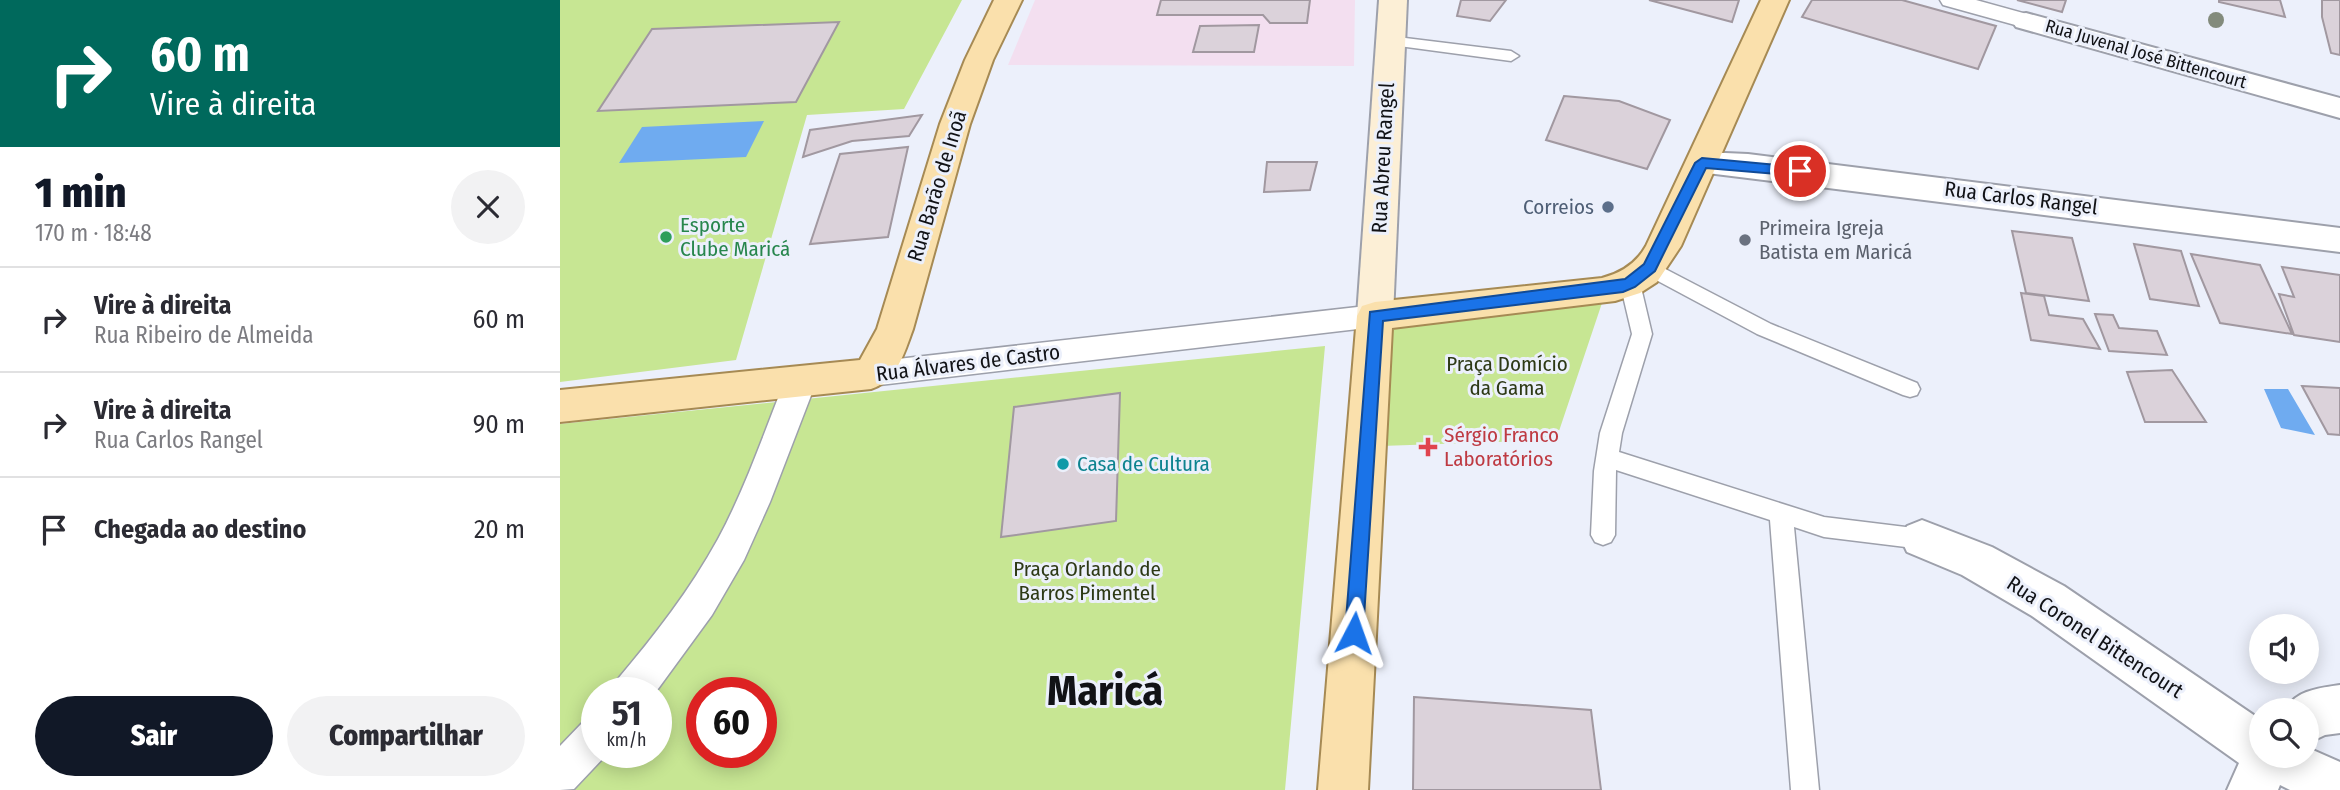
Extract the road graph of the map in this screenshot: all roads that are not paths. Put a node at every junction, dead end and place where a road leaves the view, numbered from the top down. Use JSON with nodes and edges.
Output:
{"nodes":[{"id":1,"x":1008,"y":0,"type":"edge"},
{"id":2,"x":1393,"y":0,"type":"edge"},
{"id":3,"x":1775,"y":0,"type":"edge"},
{"id":4,"x":1951,"y":0,"type":"edge"},
{"id":5,"x":2026,"y":21,"type":"joint"},
{"id":6,"x":1389,"y":41,"type":"junction"},
{"id":7,"x":1511,"y":56,"type":"dead end"},
{"id":8,"x":2340,"y":108,"type":"edge"},
{"id":9,"x":1702,"y":163,"type":"junction"},
{"id":10,"x":2340,"y":240,"type":"edge"},
{"id":11,"x":1640,"y":275,"type":"junction"},
{"id":12,"x":1376,"y":316,"type":"junction"},
{"id":13,"x":871,"y":374,"type":"junction"},
{"id":14,"x":801,"y":380,"type":"junction"},
{"id":15,"x":1910,"y":389,"type":"dead end"},
{"id":16,"x":560,"y":406,"type":"edge"},
{"id":17,"x":1607,"y":457,"type":"junction"},
{"id":18,"x":1781,"y":513,"type":"junction"},
{"id":19,"x":1603,"y":535,"type":"dead end"},
{"id":20,"x":1922,"y":539,"type":"joint"},
{"id":21,"x":645,"y":677,"type":"edge"},
{"id":22,"x":2340,"y":709,"type":"edge"},
{"id":23,"x":2319,"y":712,"type":"edge"},
{"id":24,"x":2249,"y":741,"type":"edge"},
{"id":25,"x":581,"y":753,"type":"edge"},
{"id":26,"x":2264,"y":768,"type":"edge"},
{"id":27,"x":2296,"y":768,"type":"edge"},
{"id":28,"x":560,"y":775,"type":"edge"},
{"id":29,"x":2340,"y":788,"type":"edge"},
{"id":30,"x":1343,"y":790,"type":"edge"},
{"id":31,"x":1805,"y":790,"type":"edge"},
{"id":32,"x":2252,"y":790,"type":"edge"}],
"edges":[{"from":1,"to":13,"type":"main road","name":"Rua Barão de Inoã"},
{"from":2,"to":6,"type":"main road","name":"Rua Abreu Rangel"},
{"from":3,"to":9,"type":"main road"},
{"from":4,"to":5,"type":"street","name":"Rua Juvenal José Bittencourt"},
{"from":5,"to":8,"type":"street","name":"Rua Juvenal José Bittencourt"},
{"from":6,"to":7,"type":"lane"},
{"from":6,"to":12,"type":"main road","name":"Rua Abreu Rangel"},
{"from":9,"to":10,"type":"street","name":"Rua Carlos Rangel"},
{"from":9,"to":11,"type":"main road"},
{"from":11,"to":12,"type":"main road"},
{"from":11,"to":15,"type":"lane"},
{"from":11,"to":17,"type":"lane"},
{"from":12,"to":13,"type":"street","name":"Rua Álvares de Castro"},
{"from":12,"to":30,"type":"main road"},
{"from":13,"to":14,"type":"main road","name":"Rua Álvares de Castro"},
{"from":14,"to":16,"type":"main road","name":"Rua Álvares de Castro"},
{"from":14,"to":21,"type":"street"},
{"from":17,"to":18,"type":"lane"},
{"from":17,"to":19,"type":"lane"},
{"from":18,"to":20,"type":"lane"},
{"from":18,"to":31,"type":"lane"},
{"from":20,"to":24,"type":"street","name":"Rua Coronel Bittencourt"},
{"from":22,"to":23,"type":"street"},
{"from":25,"to":28,"type":"street"},
{"from":26,"to":32,"type":"street"},
{"from":27,"to":29,"type":"street"}]}
